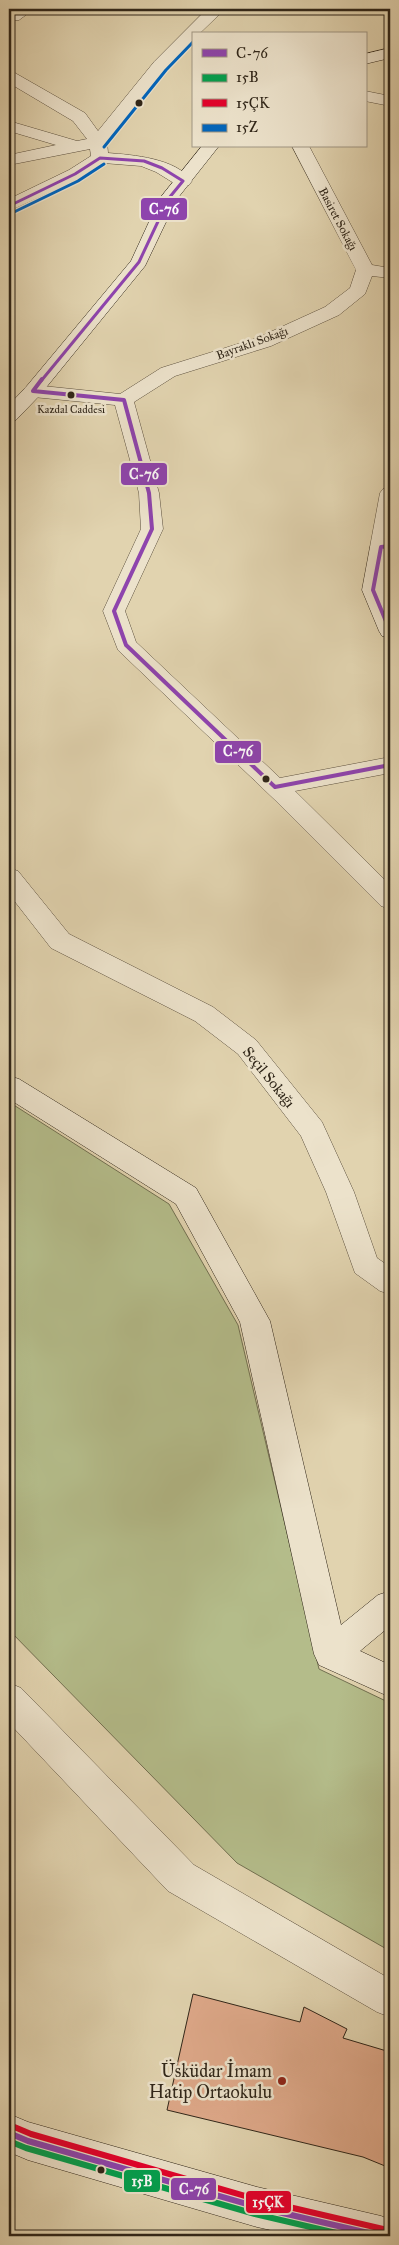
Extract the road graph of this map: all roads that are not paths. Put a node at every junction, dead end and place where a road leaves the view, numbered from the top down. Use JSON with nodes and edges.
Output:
{"nodes":[{"id":1,"x":217,"y":9,"type":"edge"},
{"id":2,"x":390,"y":53,"type":"edge"},
{"id":3,"x":366,"y":59,"type":"edge"},
{"id":4,"x":9,"y":76,"type":"edge"},
{"id":5,"x":366,"y":96,"type":"edge"},
{"id":6,"x":390,"y":101,"type":"edge"},
{"id":7,"x":9,"y":126,"type":"edge"},
{"id":8,"x":76,"y":146,"type":"junction"},
{"id":9,"x":209,"y":148,"type":"edge"},
{"id":10,"x":301,"y":148,"type":"edge"},
{"id":11,"x":99,"y":150,"type":"junction"},
{"id":12,"x":9,"y":160,"type":"edge"},
{"id":13,"x":183,"y":181,"type":"junction"},
{"id":14,"x":9,"y":207,"type":"edge"},
{"id":15,"x":365,"y":270,"type":"junction"},
{"id":16,"x":390,"y":273,"type":"edge"},
{"id":17,"x":33,"y":391,"type":"junction"},
{"id":18,"x":124,"y":400,"type":"junction"},
{"id":19,"x":9,"y":416,"type":"edge"},
{"id":20,"x":390,"y":494,"type":"edge"},
{"id":21,"x":386,"y":546,"type":"edge"},
{"id":22,"x":390,"y":631,"type":"edge"},
{"id":23,"x":390,"y":765,"type":"edge"},
{"id":24,"x":276,"y":787,"type":"junction"},
{"id":25,"x":9,"y":877,"type":"edge"},
{"id":26,"x":390,"y":900,"type":"edge"},
{"id":27,"x":9,"y":1086,"type":"edge"},
{"id":28,"x":390,"y":1282,"type":"edge"},
{"id":29,"x":390,"y":1606,"type":"edge"},
{"id":30,"x":332,"y":1654,"type":"junction"},
{"id":31,"x":390,"y":1681,"type":"edge"},
{"id":32,"x":9,"y":1699,"type":"edge"},
{"id":33,"x":390,"y":1999,"type":"edge"},
{"id":34,"x":9,"y":2132,"type":"edge"},
{"id":35,"x":382,"y":2236,"type":"edge"}],
"edges":[{"from":1,"to":11,"type":"street"},
{"from":2,"to":3,"type":"street"},
{"from":4,"to":11,"type":"street"},
{"from":5,"to":6,"type":"street"},
{"from":7,"to":8,"type":"street"},
{"from":8,"to":11,"type":"street"},
{"from":8,"to":12,"type":"street"},
{"from":9,"to":13,"type":"street"},
{"from":10,"to":15,"type":"street","name":"Basiret Sokağı"},
{"from":11,"to":13,"type":"street"},
{"from":11,"to":14,"type":"street"},
{"from":13,"to":17,"type":"street"},
{"from":15,"to":16,"type":"street","name":"Basiret Sokağı"},
{"from":15,"to":18,"type":"street","name":"Bayraklı Sokağı"},
{"from":17,"to":18,"type":"street"},
{"from":17,"to":19,"type":"street"},
{"from":18,"to":24,"type":"street"},
{"from":20,"to":21,"type":"street"},
{"from":21,"to":22,"type":"street"},
{"from":23,"to":24,"type":"street"},
{"from":24,"to":26,"type":"street"},
{"from":25,"to":28,"type":"street","name":"Seçil Sokağı"},
{"from":27,"to":30,"type":"street"},
{"from":29,"to":30,"type":"street"},
{"from":30,"to":31,"type":"street"},
{"from":32,"to":33,"type":"street"},
{"from":34,"to":35,"type":"street"}]}
